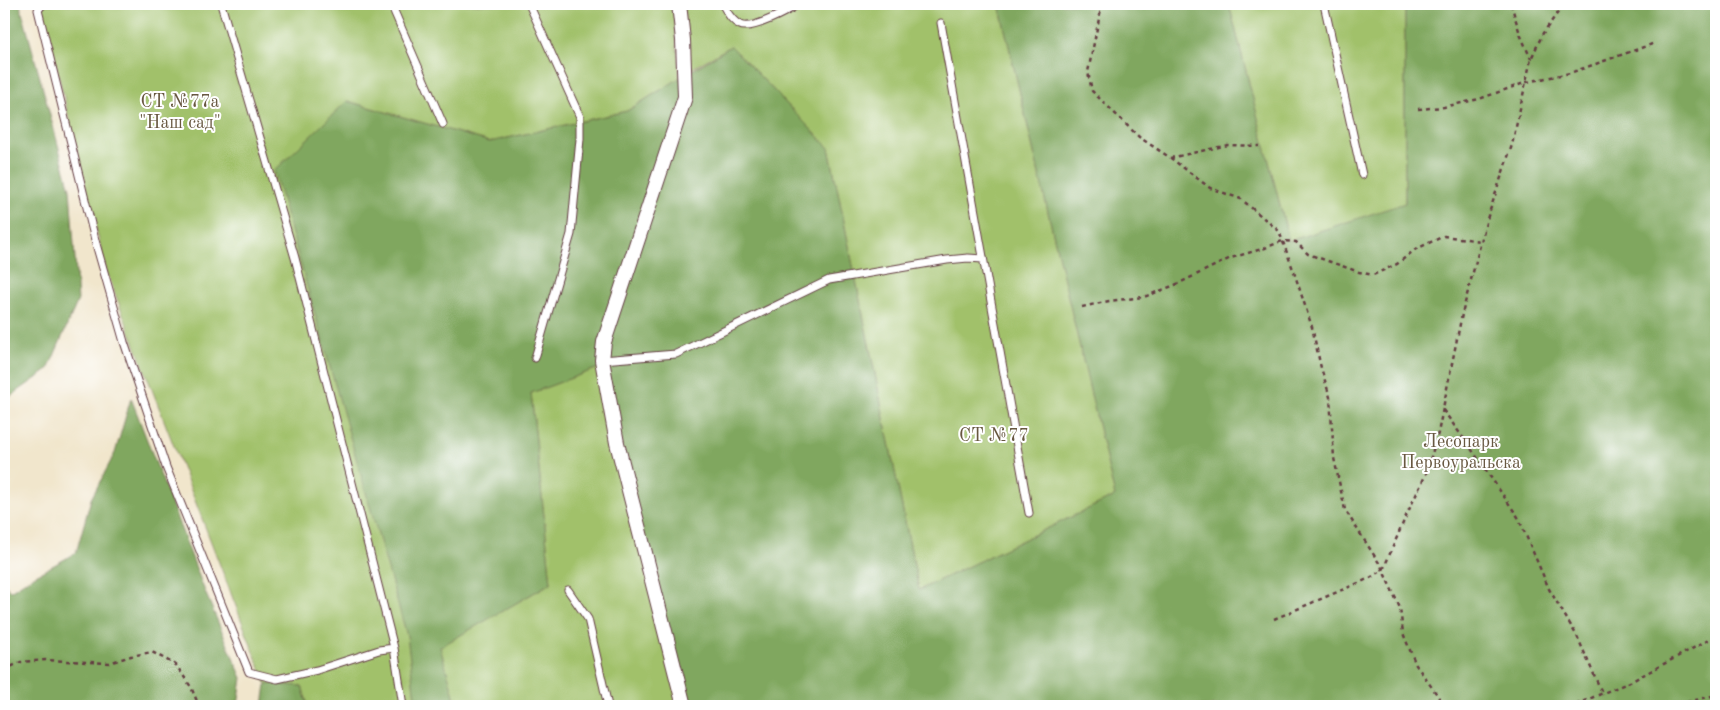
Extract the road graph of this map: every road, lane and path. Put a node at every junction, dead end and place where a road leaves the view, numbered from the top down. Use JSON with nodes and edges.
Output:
{"nodes":[{"id":1,"x":43,"y":4,"type":"edge"},
{"id":2,"x":221,"y":4,"type":"edge"},
{"id":3,"x":391,"y":4,"type":"edge"},
{"id":4,"x":530,"y":4,"type":"edge"},
{"id":5,"x":679,"y":4,"type":"edge"},
{"id":6,"x":722,"y":4,"type":"edge"},
{"id":7,"x":798,"y":4,"type":"edge"},
{"id":8,"x":1102,"y":4,"type":"edge"},
{"id":9,"x":1324,"y":4,"type":"edge"},
{"id":10,"x":1511,"y":4,"type":"edge"},
{"id":11,"x":1564,"y":4,"type":"edge"},
{"id":12,"x":941,"y":24,"type":"dead end"},
{"id":13,"x":1655,"y":43,"type":"dead end"},
{"id":14,"x":1531,"y":59,"type":"junction"},
{"id":15,"x":1526,"y":82,"type":"junction"},
{"id":16,"x":1418,"y":109,"type":"dead end"},
{"id":17,"x":443,"y":124,"type":"dead end"},
{"id":18,"x":1259,"y":146,"type":"dead end"},
{"id":19,"x":1170,"y":158,"type":"junction"},
{"id":20,"x":1362,"y":175,"type":"dead end"},
{"id":21,"x":1282,"y":241,"type":"junction"},
{"id":22,"x":1482,"y":241,"type":"junction"},
{"id":23,"x":983,"y":259,"type":"junction"},
{"id":24,"x":1082,"y":307,"type":"dead end"},
{"id":25,"x":535,"y":358,"type":"dead end"},
{"id":26,"x":602,"y":360,"type":"junction"},
{"id":27,"x":1442,"y":409,"type":"junction"},
{"id":28,"x":1029,"y":513,"type":"dead end"},
{"id":29,"x":1383,"y":570,"type":"junction"},
{"id":30,"x":568,"y":590,"type":"dead end"},
{"id":31,"x":1274,"y":620,"type":"dead end"},
{"id":32,"x":1716,"y":636,"type":"edge"},
{"id":33,"x":394,"y":648,"type":"junction"},
{"id":34,"x":4,"y":670,"type":"edge"},
{"id":35,"x":1603,"y":695,"type":"junction"},
{"id":36,"x":1716,"y":695,"type":"edge"},
{"id":37,"x":1688,"y":702,"type":"junction"},
{"id":38,"x":199,"y":706,"type":"edge"},
{"id":39,"x":403,"y":706,"type":"edge"},
{"id":40,"x":608,"y":706,"type":"edge"},
{"id":41,"x":684,"y":706,"type":"edge"},
{"id":42,"x":1443,"y":706,"type":"edge"},
{"id":43,"x":1576,"y":706,"type":"edge"},
{"id":44,"x":1671,"y":706,"type":"edge"},
{"id":45,"x":1683,"y":706,"type":"edge"}],
"edges":[{"from":1,"to":33,"type":"lane"},
{"from":2,"to":33,"type":"lane"},
{"from":3,"to":17,"type":"lane"},
{"from":4,"to":25,"type":"lane"},
{"from":5,"to":26,"type":"street"},
{"from":6,"to":7,"type":"lane"},
{"from":8,"to":19,"type":"path"},
{"from":9,"to":20,"type":"lane"},
{"from":10,"to":14,"type":"path"},
{"from":11,"to":14,"type":"path"},
{"from":12,"to":23,"type":"lane"},
{"from":13,"to":15,"type":"path"},
{"from":14,"to":15,"type":"path"},
{"from":15,"to":16,"type":"path"},
{"from":15,"to":22,"type":"path"},
{"from":18,"to":19,"type":"path"},
{"from":19,"to":21,"type":"path"},
{"from":21,"to":22,"type":"path"},
{"from":21,"to":24,"type":"path"},
{"from":21,"to":29,"type":"path"},
{"from":22,"to":27,"type":"path"},
{"from":23,"to":26,"type":"lane"},
{"from":23,"to":28,"type":"lane"},
{"from":26,"to":41,"type":"street"},
{"from":27,"to":29,"type":"path"},
{"from":27,"to":35,"type":"path"},
{"from":29,"to":31,"type":"path"},
{"from":29,"to":42,"type":"path"},
{"from":30,"to":40,"type":"lane"},
{"from":32,"to":35,"type":"path"},
{"from":33,"to":39,"type":"lane"},
{"from":34,"to":38,"type":"path"},
{"from":35,"to":43,"type":"path"},
{"from":36,"to":37,"type":"path"},
{"from":37,"to":44,"type":"path"},
{"from":37,"to":45,"type":"path"}]}
